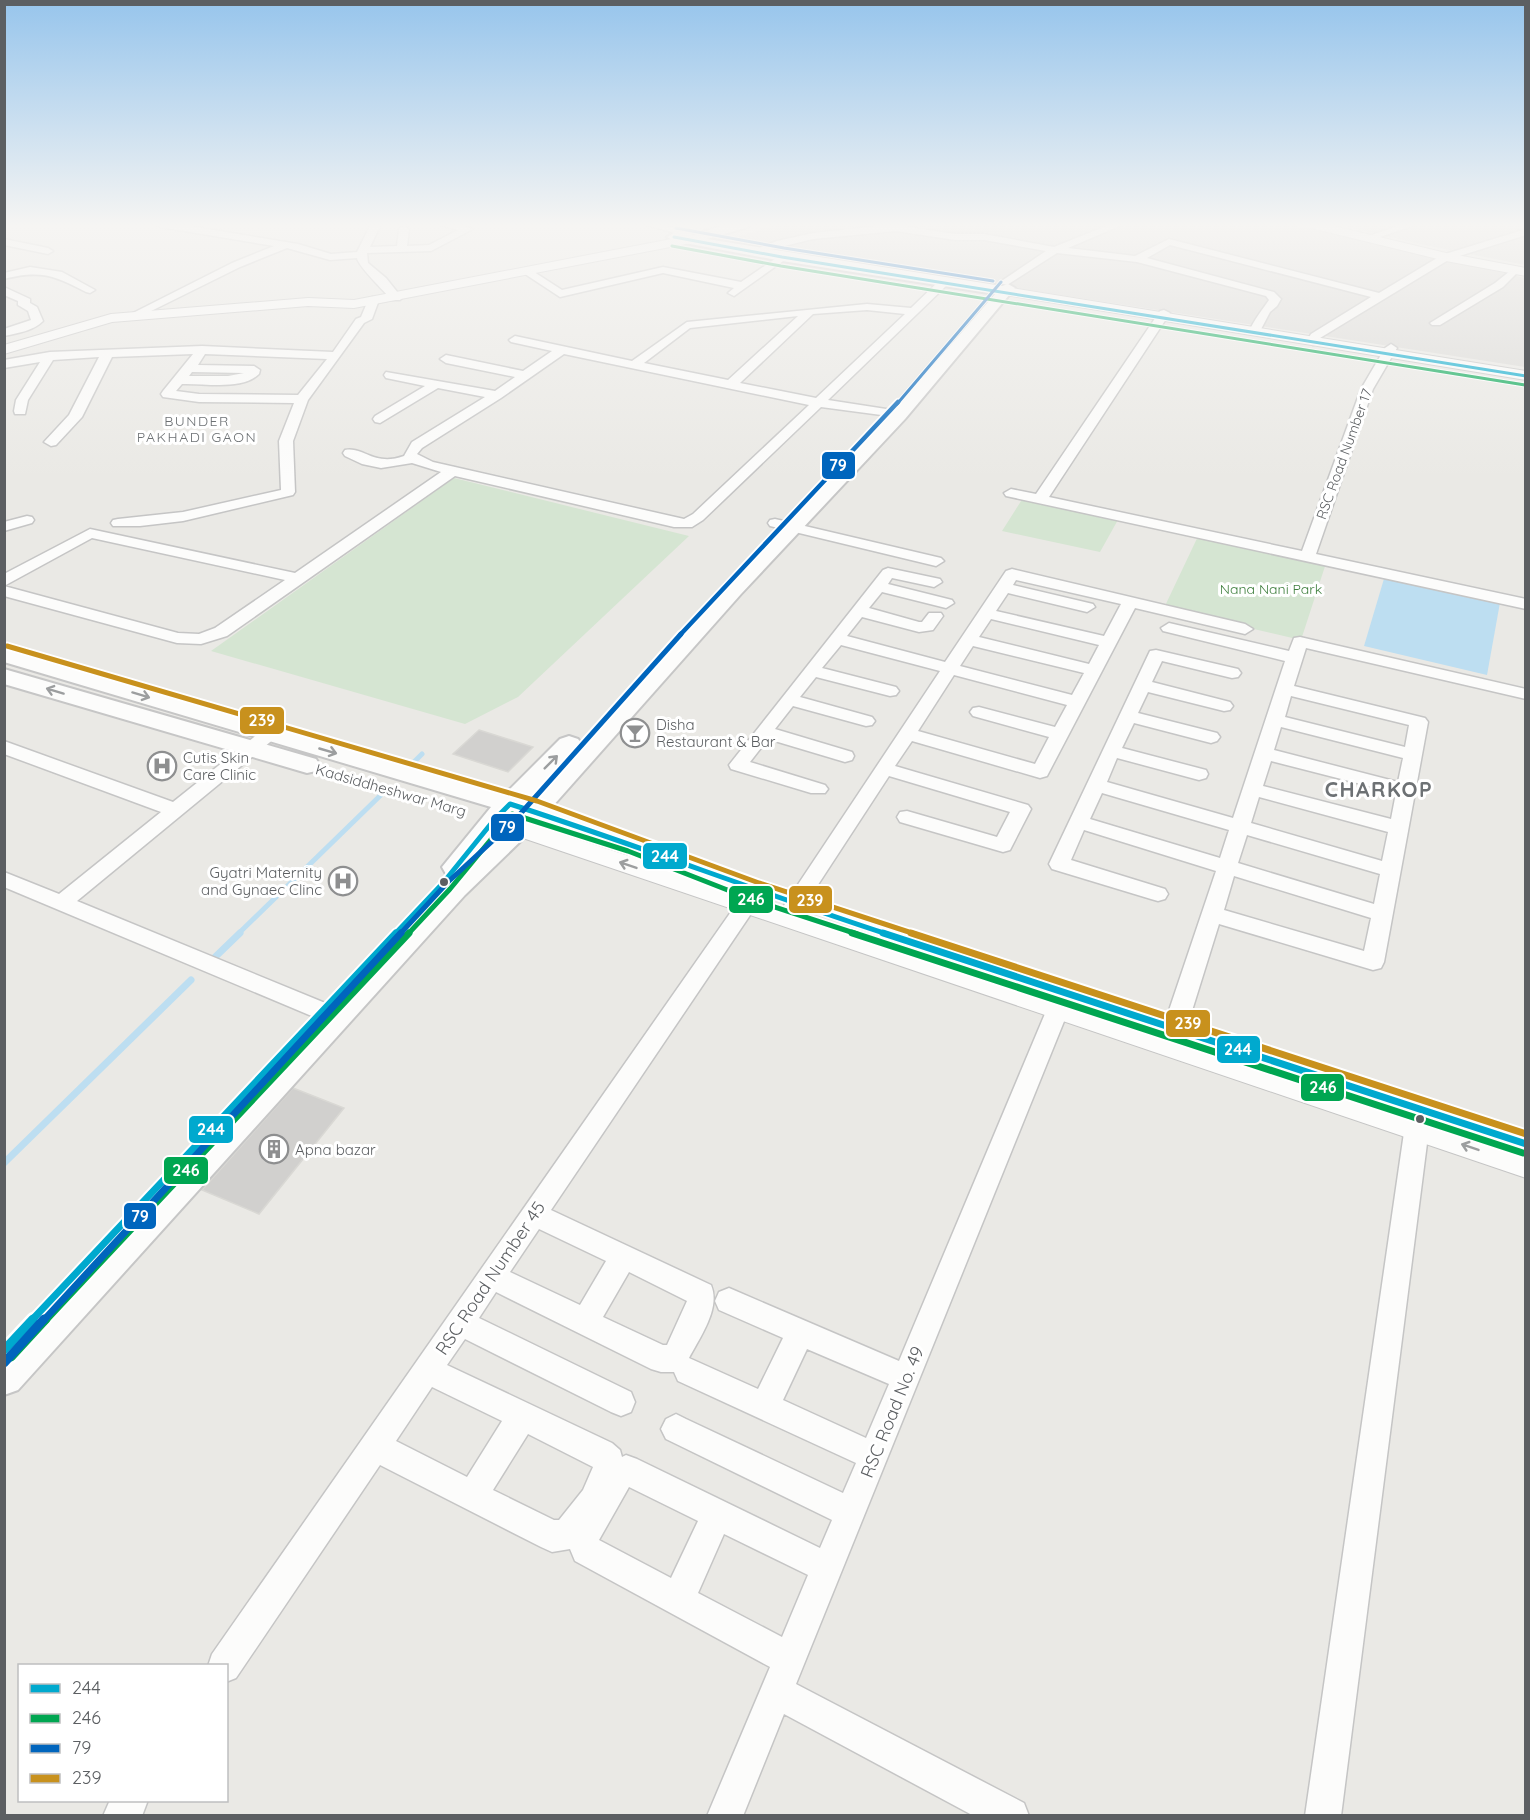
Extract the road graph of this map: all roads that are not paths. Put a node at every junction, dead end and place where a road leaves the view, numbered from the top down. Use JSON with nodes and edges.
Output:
{"nodes":[{"id":1,"x":20,"y":309,"type":"edge"},
{"id":2,"x":33,"y":309,"type":"joint"},
{"id":3,"x":149,"y":309,"type":"edge"},
{"id":4,"x":222,"y":309,"type":"edge"},
{"id":5,"x":364,"y":309,"type":"edge"},
{"id":6,"x":709,"y":309,"type":"edge"},
{"id":7,"x":839,"y":309,"type":"edge"},
{"id":8,"x":885,"y":309,"type":"edge"},
{"id":9,"x":917,"y":309,"type":"edge"},
{"id":10,"x":983,"y":309,"type":"edge"},
{"id":11,"x":1127,"y":309,"type":"edge"},
{"id":12,"x":1266,"y":309,"type":"edge"},
{"id":13,"x":1359,"y":309,"type":"edge"},
{"id":14,"x":1458,"y":309,"type":"edge"},
{"id":15,"x":810,"y":311,"type":"junction"},
{"id":16,"x":914,"y":312,"type":"junction"},
{"id":17,"x":1163,"y":315,"type":"junction"},
{"id":18,"x":135,"y":316,"type":"junction"},
{"id":19,"x":1436,"y":322,"type":"dead end"},
{"id":20,"x":687,"y":325,"type":"junction"},
{"id":21,"x":1256,"y":329,"type":"junction"},
{"id":22,"x":4,"y":334,"type":"edge"},
{"id":23,"x":1314,"y":338,"type":"junction"},
{"id":24,"x":515,"y":340,"type":"dead end"},
{"id":25,"x":22,"y":344,"type":"junction"},
{"id":26,"x":4,"y":350,"type":"edge"},
{"id":27,"x":202,"y":350,"type":"junction"},
{"id":28,"x":561,"y":350,"type":"junction"},
{"id":29,"x":1389,"y":350,"type":"junction"},
{"id":30,"x":107,"y":354,"type":"junction"},
{"id":31,"x":50,"y":356,"type":"junction"},
{"id":32,"x":336,"y":356,"type":"junction"},
{"id":33,"x":446,"y":359,"type":"dead end"},
{"id":34,"x":4,"y":364,"type":"edge"},
{"id":35,"x":634,"y":365,"type":"junction"},
{"id":36,"x":189,"y":368,"type":"junction"},
{"id":37,"x":1526,"y":370,"type":"edge"},
{"id":38,"x":390,"y":375,"type":"dead end"},
{"id":39,"x":525,"y":375,"type":"junction"},
{"id":40,"x":1526,"y":376,"type":"edge"},
{"id":41,"x":179,"y":380,"type":"junction"},
{"id":42,"x":436,"y":384,"type":"junction"},
{"id":43,"x":731,"y":384,"type":"junction"},
{"id":44,"x":497,"y":395,"type":"junction"},
{"id":45,"x":302,"y":399,"type":"junction"},
{"id":46,"x":820,"y":403,"type":"junction"},
{"id":47,"x":20,"y":411,"type":"dead end"},
{"id":48,"x":891,"y":413,"type":"junction"},
{"id":49,"x":380,"y":419,"type":"dead end"},
{"id":50,"x":51,"y":442,"type":"dead end"},
{"id":51,"x":350,"y":453,"type":"dead end"},
{"id":52,"x":412,"y":458,"type":"junction"},
{"id":53,"x":454,"y":470,"type":"junction"},
{"id":54,"x":1011,"y":493,"type":"dead end"},
{"id":55,"x":1040,"y":499,"type":"junction"},
{"id":56,"x":27,"y":520,"type":"dead end"},
{"id":57,"x":118,"y":523,"type":"dead end"},
{"id":58,"x":783,"y":525,"type":"junction"},
{"id":59,"x":4,"y":527,"type":"edge"},
{"id":60,"x":1307,"y":557,"type":"junction"},
{"id":61,"x":936,"y":561,"type":"dead end"},
{"id":62,"x":300,"y":579,"type":"junction"},
{"id":63,"x":4,"y":581,"type":"edge"},
{"id":64,"x":934,"y":582,"type":"dead end"},
{"id":65,"x":878,"y":586,"type":"junction"},
{"id":66,"x":4,"y":591,"type":"edge"},
{"id":67,"x":946,"y":603,"type":"dead end"},
{"id":68,"x":1526,"y":604,"type":"edge"},
{"id":69,"x":1126,"y":608,"type":"junction"},
{"id":70,"x":860,"y":611,"type":"junction"},
{"id":71,"x":986,"y":613,"type":"junction"},
{"id":72,"x":935,"y":616,"type":"dead end"},
{"id":73,"x":1168,"y":628,"type":"dead end"},
{"id":74,"x":1245,"y":629,"type":"dead end"},
{"id":75,"x":838,"y":639,"type":"junction"},
{"id":76,"x":970,"y":640,"type":"junction"},
{"id":77,"x":1107,"y":642,"type":"junction"},
{"id":78,"x":4,"y":655,"type":"edge"},
{"id":79,"x":1295,"y":658,"type":"junction"},
{"id":80,"x":813,"y":670,"type":"junction"},
{"id":81,"x":950,"y":670,"type":"junction"},
{"id":82,"x":1093,"y":670,"type":"junction"},
{"id":83,"x":1232,"y":673,"type":"dead end"},
{"id":84,"x":4,"y":676,"type":"edge"},
{"id":85,"x":1142,"y":685,"type":"junction"},
{"id":86,"x":1285,"y":689,"type":"junction"},
{"id":87,"x":890,"y":691,"type":"dead end"},
{"id":88,"x":1526,"y":694,"type":"edge"},
{"id":89,"x":790,"y":700,"type":"junction"},
{"id":90,"x":1077,"y":702,"type":"junction"},
{"id":91,"x":1224,"y":706,"type":"dead end"},
{"id":92,"x":979,"y":712,"type":"dead end"},
{"id":93,"x":1128,"y":716,"type":"junction"},
{"id":94,"x":1275,"y":720,"type":"junction"},
{"id":95,"x":866,"y":721,"type":"dead end"},
{"id":96,"x":765,"y":732,"type":"junction"},
{"id":97,"x":269,"y":734,"type":"junction"},
{"id":98,"x":907,"y":734,"type":"junction"},
{"id":99,"x":1059,"y":734,"type":"junction"},
{"id":100,"x":1211,"y":737,"type":"dead end"},
{"id":101,"x":4,"y":747,"type":"edge"},
{"id":102,"x":250,"y":749,"type":"junction"},
{"id":103,"x":1112,"y":751,"type":"junction"},
{"id":104,"x":1264,"y":753,"type":"junction"},
{"id":105,"x":1413,"y":755,"type":"junction"},
{"id":106,"x":845,"y":756,"type":"dead end"},
{"id":107,"x":884,"y":769,"type":"junction"},
{"id":108,"x":1200,"y":774,"type":"dead end"},
{"id":109,"x":1096,"y":785,"type":"junction"},
{"id":110,"x":818,"y":789,"type":"dead end"},
{"id":111,"x":1253,"y":789,"type":"junction"},
{"id":112,"x":1406,"y":790,"type":"junction"},
{"id":113,"x":175,"y":810,"type":"junction"},
{"id":114,"x":514,"y":816,"type":"junction"},
{"id":115,"x":907,"y":817,"type":"dead end"},
{"id":116,"x":1078,"y":822,"type":"junction"},
{"id":117,"x":1240,"y":826,"type":"junction"},
{"id":118,"x":1399,"y":828,"type":"junction"},
{"id":119,"x":1227,"y":867,"type":"junction"},
{"id":120,"x":1391,"y":870,"type":"junction"},
{"id":121,"x":4,"y":879,"type":"edge"},
{"id":122,"x":1158,"y":894,"type":"dead end"},
{"id":123,"x":752,"y":898,"type":"junction"},
{"id":124,"x":61,"y":903,"type":"junction"},
{"id":125,"x":790,"y":911,"type":"junction"},
{"id":126,"x":1212,"y":914,"type":"junction"},
{"id":127,"x":1382,"y":914,"type":"junction"},
{"id":128,"x":1058,"y":1009,"type":"junction"},
{"id":129,"x":322,"y":1011,"type":"junction"},
{"id":130,"x":1172,"y":1037,"type":"junction"},
{"id":131,"x":1418,"y":1119,"type":"junction"},
{"id":132,"x":1526,"y":1144,"type":"edge"},
{"id":133,"x":1526,"y":1166,"type":"edge"},
{"id":134,"x":534,"y":1214,"type":"junction"},
{"id":135,"x":624,"y":1256,"type":"junction"},
{"id":136,"x":492,"y":1276,"type":"junction"},
{"id":137,"x":729,"y":1301,"type":"dead end"},
{"id":138,"x":585,"y":1322,"type":"junction"},
{"id":139,"x":460,"y":1323,"type":"junction"},
{"id":140,"x":801,"y":1332,"type":"junction"},
{"id":141,"x":4,"y":1351,"type":"edge"},
{"id":142,"x":426,"y":1370,"type":"junction"},
{"id":143,"x":688,"y":1371,"type":"dead end"},
{"id":144,"x":895,"y":1373,"type":"dead end"},
{"id":145,"x":4,"y":1377,"type":"edge"},
{"id":146,"x":621,"y":1402,"type":"dead end"},
{"id":147,"x":765,"y":1405,"type":"junction"},
{"id":148,"x":522,"y":1416,"type":"junction"},
{"id":149,"x":676,"y":1429,"type":"dead end"},
{"id":150,"x":374,"y":1446,"type":"junction"},
{"id":151,"x":873,"y":1456,"type":"junction"},
{"id":152,"x":472,"y":1496,"type":"junction"},
{"id":153,"x":850,"y":1513,"type":"junction"},
{"id":154,"x":717,"y":1515,"type":"junction"},
{"id":155,"x":827,"y":1568,"type":"junction"},
{"id":156,"x":678,"y":1600,"type":"junction"},
{"id":157,"x":789,"y":1659,"type":"junction"},
{"id":158,"x":225,"y":1664,"type":"edge"},
{"id":159,"x":776,"y":1691,"type":"junction"},
{"id":160,"x":130,"y":1802,"type":"edge"},
{"id":161,"x":120,"y":1815,"type":"edge"},
{"id":162,"x":725,"y":1815,"type":"edge"},
{"id":163,"x":1011,"y":1815,"type":"edge"},
{"id":164,"x":1323,"y":1815,"type":"edge"}],
"edges":[{"from":1,"to":2,"type":"street"},
{"from":2,"to":22,"type":"street"},
{"from":3,"to":18,"type":"street"},
{"from":4,"to":18,"type":"street"},
{"from":5,"to":32,"type":"street"},
{"from":6,"to":20,"type":"street"},
{"from":7,"to":15,"type":"street"},
{"from":8,"to":16,"type":"street"},
{"from":9,"to":16,"type":"street"},
{"from":10,"to":48,"type":"main road"},
{"from":11,"to":17,"type":"street"},
{"from":12,"to":21,"type":"street"},
{"from":13,"to":23,"type":"street"},
{"from":14,"to":19,"type":"street"},
{"from":15,"to":20,"type":"street"},
{"from":15,"to":43,"type":"street"},
{"from":16,"to":46,"type":"street"},
{"from":17,"to":21,"type":"street"},
{"from":17,"to":55,"type":"street"},
{"from":18,"to":25,"type":"street"},
{"from":20,"to":35,"type":"street"},
{"from":21,"to":23,"type":"street"},
{"from":22,"to":25,"type":"street"},
{"from":23,"to":29,"type":"street"},
{"from":24,"to":28,"type":"street"},
{"from":25,"to":26,"type":"street"},
{"from":27,"to":30,"type":"street"},
{"from":27,"to":32,"type":"street"},
{"from":27,"to":36,"type":"street"},
{"from":28,"to":35,"type":"street"},
{"from":28,"to":39,"type":"street"},
{"from":29,"to":37,"type":"street"},
{"from":29,"to":40,"type":"street"},
{"from":29,"to":60,"type":"street","name":"RSC Road Number 17"},
{"from":30,"to":31,"type":"street"},
{"from":30,"to":50,"type":"street"},
{"from":31,"to":34,"type":"street"},
{"from":31,"to":47,"type":"street"},
{"from":32,"to":45,"type":"street"},
{"from":33,"to":39,"type":"street"},
{"from":35,"to":43,"type":"street"},
{"from":36,"to":41,"type":"street"},
{"from":36,"to":41,"type":"street"},
{"from":38,"to":42,"type":"street"},
{"from":39,"to":44,"type":"street"},
{"from":41,"to":45,"type":"street"},
{"from":42,"to":44,"type":"street"},
{"from":42,"to":49,"type":"street"},
{"from":43,"to":46,"type":"street"},
{"from":44,"to":52,"type":"street"},
{"from":45,"to":57,"type":"street"},
{"from":46,"to":48,"type":"street"},
{"from":46,"to":53,"type":"street"},
{"from":48,"to":58,"type":"main road"},
{"from":51,"to":52,"type":"street"},
{"from":52,"to":53,"type":"street"},
{"from":53,"to":62,"type":"street"},
{"from":54,"to":55,"type":"street"},
{"from":55,"to":60,"type":"street"},
{"from":56,"to":59,"type":"street"},
{"from":58,"to":61,"type":"street"},
{"from":58,"to":114,"type":"main road"},
{"from":60,"to":68,"type":"street"},
{"from":62,"to":63,"type":"street"},
{"from":62,"to":66,"type":"street"},
{"from":64,"to":65,"type":"street"},
{"from":65,"to":67,"type":"street"},
{"from":65,"to":70,"type":"street"},
{"from":69,"to":71,"type":"street"},
{"from":69,"to":74,"type":"street"},
{"from":69,"to":77,"type":"street"},
{"from":70,"to":72,"type":"street"},
{"from":70,"to":75,"type":"street"},
{"from":71,"to":76,"type":"street"},
{"from":71,"to":77,"type":"street"},
{"from":73,"to":79,"type":"street"},
{"from":75,"to":80,"type":"street"},
{"from":75,"to":81,"type":"street"},
{"from":76,"to":81,"type":"street"},
{"from":76,"to":82,"type":"street"},
{"from":77,"to":82,"type":"street"},
{"from":78,"to":97,"type":"main road","name":"Kadsiddheshwar Marg","one_way":true},
{"from":79,"to":86,"type":"street"},
{"from":79,"to":88,"type":"street"},
{"from":80,"to":87,"type":"street"},
{"from":80,"to":89,"type":"street"},
{"from":81,"to":90,"type":"street"},
{"from":81,"to":98,"type":"street"},
{"from":82,"to":90,"type":"street"},
{"from":83,"to":85,"type":"street"},
{"from":102,"to":84,"type":"main road","name":"Kadsiddheshwar Marg","one_way":true},
{"from":85,"to":91,"type":"street"},
{"from":85,"to":93,"type":"street"},
{"from":86,"to":94,"type":"street"},
{"from":86,"to":105,"type":"street"},
{"from":89,"to":95,"type":"street"},
{"from":89,"to":96,"type":"street"},
{"from":90,"to":99,"type":"street"},
{"from":92,"to":99,"type":"street"},
{"from":93,"to":100,"type":"street"},
{"from":93,"to":103,"type":"street"},
{"from":94,"to":104,"type":"street"},
{"from":94,"to":105,"type":"street"},
{"from":96,"to":106,"type":"street"},
{"from":96,"to":110,"type":"street"},
{"from":97,"to":102,"type":"street"},
{"from":97,"to":114,"type":"main road","name":"Kadsiddheshwar Marg","one_way":true},
{"from":98,"to":99,"type":"street"},
{"from":98,"to":107,"type":"street"},
{"from":101,"to":113,"type":"street"},
{"from":102,"to":113,"type":"street"},
{"from":102,"to":114,"type":"main road","name":"Kadsiddheshwar Marg"},
{"from":103,"to":108,"type":"street"},
{"from":103,"to":109,"type":"street"},
{"from":104,"to":111,"type":"street"},
{"from":104,"to":112,"type":"street"},
{"from":105,"to":112,"type":"street"},
{"from":107,"to":115,"type":"street"},
{"from":107,"to":125,"type":"street"},
{"from":109,"to":116,"type":"street"},
{"from":109,"to":117,"type":"street"},
{"from":111,"to":117,"type":"street"},
{"from":111,"to":118,"type":"street"},
{"from":112,"to":118,"type":"street"},
{"from":113,"to":124,"type":"street"},
{"from":114,"to":123,"type":"street","name":"Kadsiddheshwar Marg"},
{"from":114,"to":129,"type":"main road"},
{"from":114,"to":145,"type":"main road"},
{"from":116,"to":119,"type":"street"},
{"from":116,"to":122,"type":"street"},
{"from":117,"to":119,"type":"street"},
{"from":117,"to":120,"type":"street"},
{"from":118,"to":120,"type":"street"},
{"from":119,"to":126,"type":"street"},
{"from":119,"to":127,"type":"street"},
{"from":120,"to":127,"type":"street"},
{"from":121,"to":124,"type":"street"},
{"from":123,"to":125,"type":"street","name":"Kadsiddheshwar Marg"},
{"from":123,"to":134,"type":"street","name":"RSC Road Number 45"},
{"from":124,"to":129,"type":"street"},
{"from":125,"to":128,"type":"street","name":"Kadsiddheshwar Marg"},
{"from":125,"to":130,"type":"street","name":"Kadsiddheshwar Marg"},
{"from":126,"to":127,"type":"street"},
{"from":126,"to":130,"type":"street"},
{"from":128,"to":130,"type":"street","name":"Kadsiddheshwar Marg"},
{"from":128,"to":151,"type":"street","name":"RSC Road No. 49"},
{"from":129,"to":141,"type":"main road"},
{"from":130,"to":131,"type":"street","name":"Kadsiddheshwar Marg"},
{"from":131,"to":132,"type":"street","name":"Kadsiddheshwar Marg"},
{"from":133,"to":131,"type":"street","name":"Kadsiddheshwar Marg","one_way":true},
{"from":131,"to":164,"type":"street"},
{"from":134,"to":135,"type":"street"},
{"from":134,"to":136,"type":"street","name":"RSC Road Number 45"},
{"from":135,"to":138,"type":"street"},
{"from":135,"to":138,"type":"street"},
{"from":136,"to":138,"type":"street"},
{"from":136,"to":139,"type":"street","name":"RSC Road Number 45"},
{"from":137,"to":140,"type":"street"},
{"from":139,"to":142,"type":"street","name":"RSC Road Number 45"},
{"from":139,"to":146,"type":"street"},
{"from":140,"to":144,"type":"street"},
{"from":140,"to":147,"type":"street"},
{"from":142,"to":148,"type":"street"},
{"from":142,"to":150,"type":"street","name":"RSC Road Number 45"},
{"from":143,"to":147,"type":"street"},
{"from":147,"to":151,"type":"street"},
{"from":148,"to":152,"type":"street"},
{"from":148,"to":152,"type":"street"},
{"from":149,"to":153,"type":"street"},
{"from":150,"to":152,"type":"street"},
{"from":150,"to":158,"type":"street","name":"RSC Road Number 45"},
{"from":151,"to":153,"type":"street","name":"RSC Road No. 49"},
{"from":153,"to":155,"type":"street","name":"RSC Road No. 49"},
{"from":154,"to":155,"type":"street"},
{"from":154,"to":156,"type":"street"},
{"from":154,"to":156,"type":"street"},
{"from":155,"to":157,"type":"street","name":"RSC Road No. 49"},
{"from":156,"to":157,"type":"street"},
{"from":157,"to":159,"type":"street","name":"RSC Road No. 49"},
{"from":159,"to":162,"type":"street","name":"RSC Road No. 49"},
{"from":159,"to":163,"type":"street"},
{"from":160,"to":161,"type":"street"}]}
